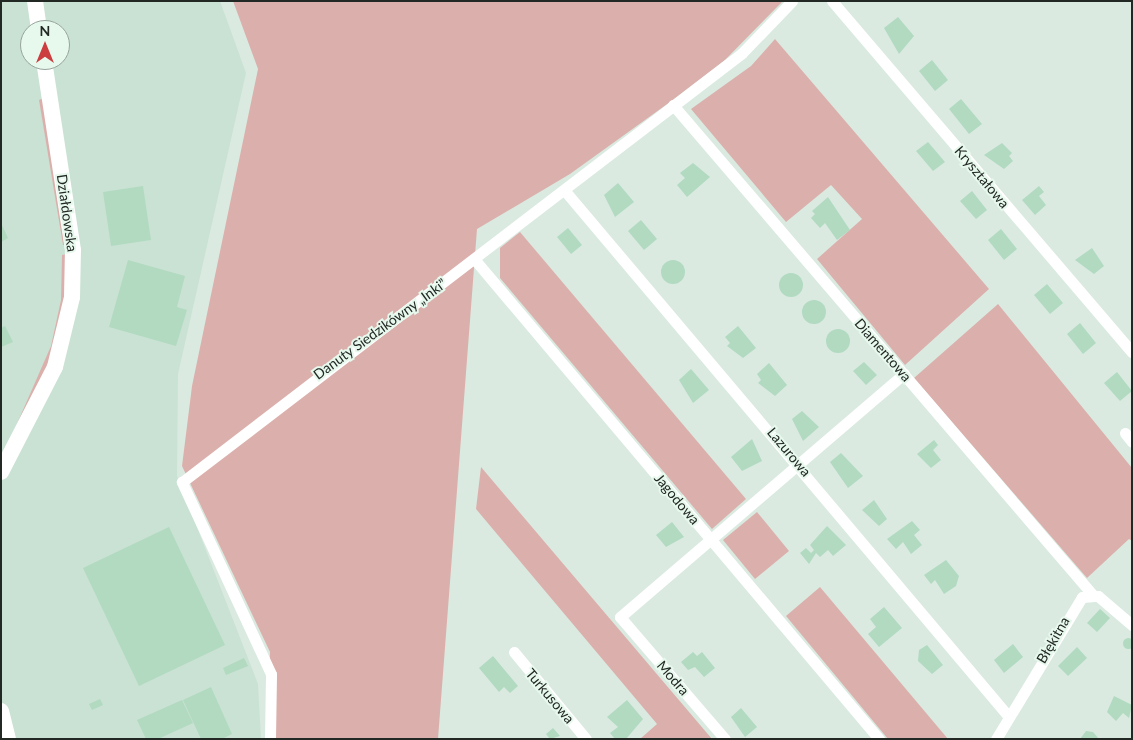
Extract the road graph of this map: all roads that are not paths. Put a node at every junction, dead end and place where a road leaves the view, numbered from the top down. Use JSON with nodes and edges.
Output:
{"nodes":[{"id":1,"x":35,"y":1,"type":"edge"},
{"id":2,"x":792,"y":1,"type":"edge"},
{"id":3,"x":832,"y":1,"type":"edge"},
{"id":4,"x":38,"y":20,"type":"edge"},
{"id":5,"x":46,"y":70,"type":"edge"},
{"id":6,"x":674,"y":105,"type":"junction"},
{"id":7,"x":565,"y":191,"type":"junction"},
{"id":8,"x":475,"y":260,"type":"junction"},
{"id":9,"x":1132,"y":352,"type":"edge"},
{"id":10,"x":904,"y":374,"type":"junction"},
{"id":11,"x":800,"y":465,"type":"junction"},
{"id":12,"x":1,"y":472,"type":"edge"},
{"id":13,"x":712,"y":540,"type":"junction"},
{"id":14,"x":1092,"y":594,"type":"junction"},
{"id":15,"x":1132,"y":625,"type":"edge"},
{"id":16,"x":514,"y":652,"type":"dead end"},
{"id":17,"x":1,"y":711,"type":"edge"},
{"id":18,"x":1009,"y":717,"type":"junction"},
{"id":19,"x":8,"y":739,"type":"edge"},
{"id":20,"x":270,"y":739,"type":"edge"},
{"id":21,"x":586,"y":739,"type":"edge"},
{"id":22,"x":725,"y":739,"type":"edge"},
{"id":23,"x":880,"y":739,"type":"edge"},
{"id":24,"x":996,"y":739,"type":"edge"}],
"edges":[{"from":1,"to":4,"type":"street"},
{"from":2,"to":6,"type":"street","name":"Danuty Siedzikówny „Inki”"},
{"from":3,"to":9,"type":"street","name":"Kryształowa"},
{"from":5,"to":12,"type":"street","name":"Działdowska"},
{"from":6,"to":7,"type":"street","name":"Danuty Siedzikówny „Inki”"},
{"from":6,"to":10,"type":"street","name":"Diamentowa"},
{"from":7,"to":8,"type":"street","name":"Danuty Siedzikówny „Inki”"},
{"from":7,"to":11,"type":"street","name":"Lazurowa"},
{"from":8,"to":13,"type":"street","name":"Jagodowa"},
{"from":8,"to":20,"type":"street","name":"Danuty Siedzikówny „Inki”"},
{"from":10,"to":11,"type":"street"},
{"from":10,"to":14,"type":"street","name":"Diamentowa"},
{"from":11,"to":13,"type":"street"},
{"from":11,"to":18,"type":"street","name":"Lazurowa"},
{"from":13,"to":22,"type":"street","name":"Modra"},
{"from":13,"to":23,"type":"street","name":"Jagodowa"},
{"from":14,"to":15,"type":"street"},
{"from":14,"to":18,"type":"street","name":"Błękitna"},
{"from":16,"to":21,"type":"street","name":"Turkusowa"},
{"from":17,"to":19,"type":"street"},
{"from":18,"to":24,"type":"street","name":"Błękitna"}]}
